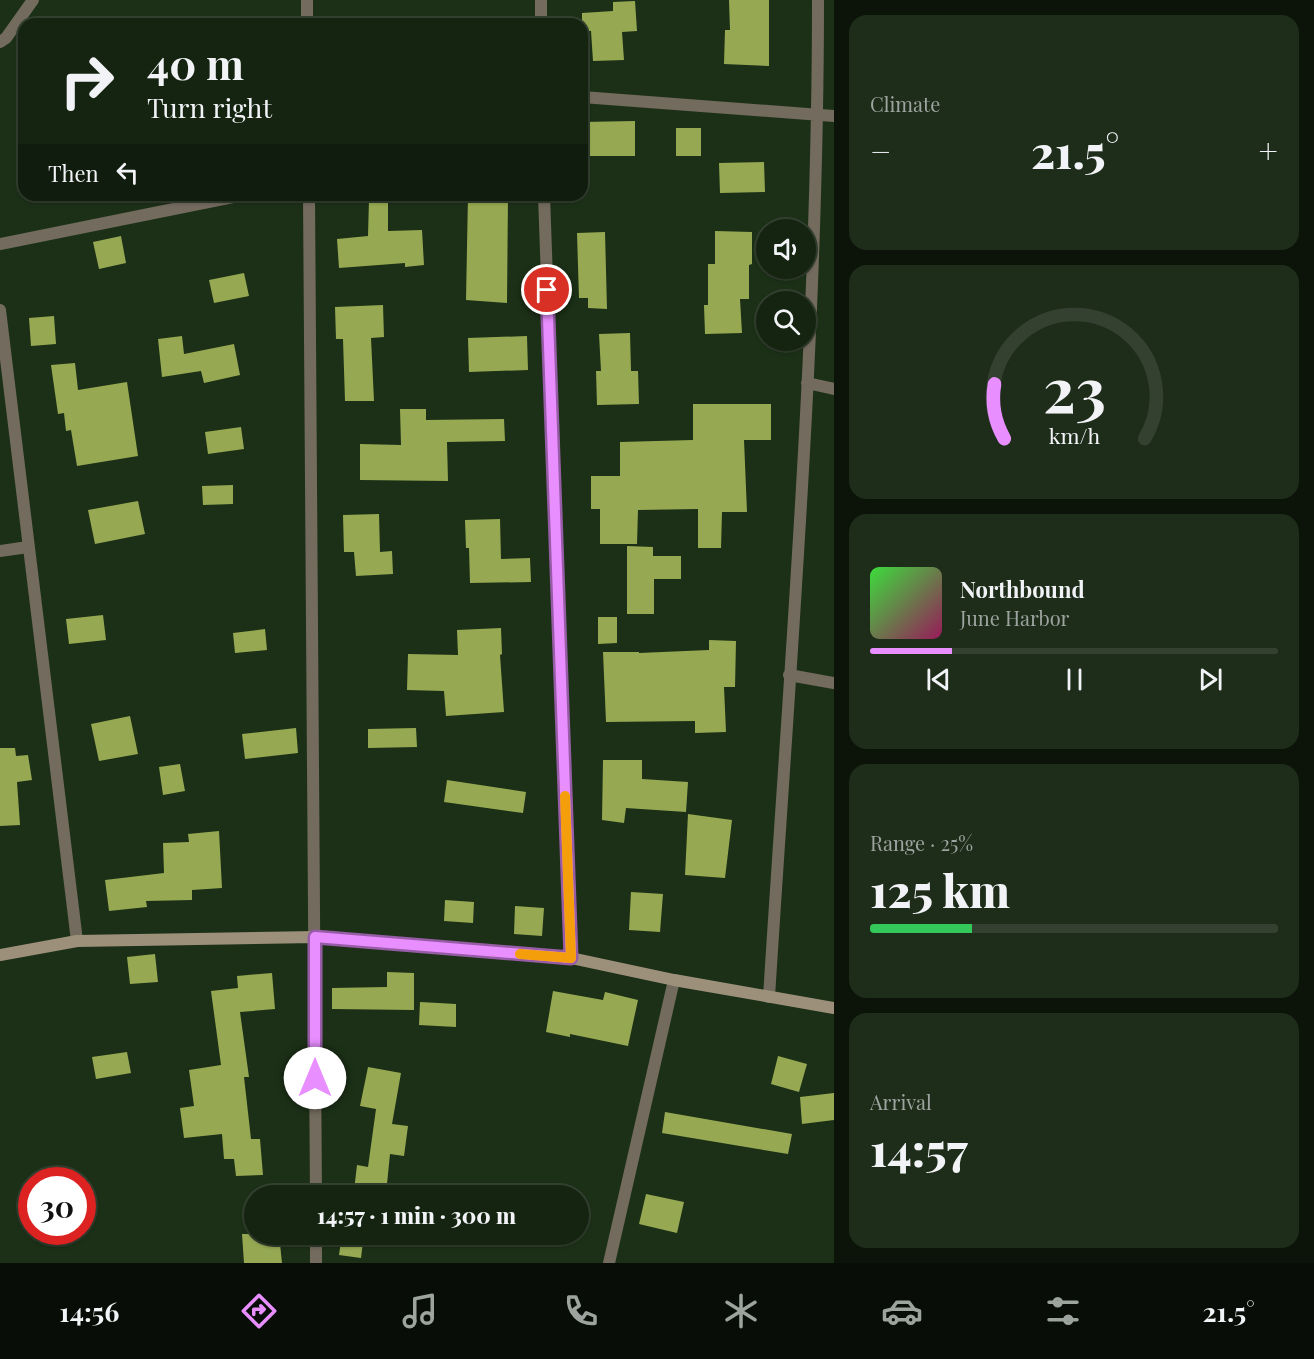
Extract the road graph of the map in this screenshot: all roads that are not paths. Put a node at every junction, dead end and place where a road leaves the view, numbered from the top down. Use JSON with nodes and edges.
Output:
{"nodes":[{"id":1,"x":33,"y":0,"type":"edge"},
{"id":2,"x":307,"y":0,"type":"edge"},
{"id":3,"x":541,"y":0,"type":"edge"},
{"id":4,"x":818,"y":0,"type":"edge"},
{"id":5,"x":20,"y":18,"type":"edge"},
{"id":6,"x":307,"y":18,"type":"edge"},
{"id":7,"x":541,"y":18,"type":"edge"},
{"id":8,"x":18,"y":21,"type":"edge"},
{"id":9,"x":0,"y":42,"type":"edge"},
{"id":10,"x":588,"y":97,"type":"edge"},
{"id":11,"x":818,"y":114,"type":"junction"},
{"id":12,"x":834,"y":116,"type":"edge"},
{"id":13,"x":213,"y":201,"type":"edge"},
{"id":14,"x":309,"y":201,"type":"edge"},
{"id":15,"x":544,"y":201,"type":"edge"},
{"id":16,"x":0,"y":244,"type":"edge"},
{"id":17,"x":0,"y":310,"type":"edge"},
{"id":18,"x":807,"y":383,"type":"junction"},
{"id":19,"x":834,"y":389,"type":"edge"},
{"id":20,"x":27,"y":547,"type":"junction"},
{"id":21,"x":0,"y":551,"type":"edge"},
{"id":22,"x":789,"y":675,"type":"junction"},
{"id":23,"x":834,"y":683,"type":"edge"},
{"id":24,"x":315,"y":937,"type":"junction"},
{"id":25,"x":76,"y":941,"type":"junction"},
{"id":26,"x":0,"y":955,"type":"edge"},
{"id":27,"x":571,"y":958,"type":"junction"},
{"id":28,"x":674,"y":980,"type":"junction"},
{"id":29,"x":769,"y":997,"type":"junction"},
{"id":30,"x":834,"y":1008,"type":"edge"},
{"id":31,"x":316,"y":1185,"type":"edge"},
{"id":32,"x":316,"y":1245,"type":"edge"},
{"id":33,"x":316,"y":1263,"type":"edge"},
{"id":34,"x":609,"y":1263,"type":"edge"}],
"edges":[{"from":1,"to":5,"type":"street"},
{"from":2,"to":6,"type":"street"},
{"from":3,"to":7,"type":"street"},
{"from":4,"to":11,"type":"street"},
{"from":8,"to":9,"type":"street"},
{"from":10,"to":11,"type":"street"},
{"from":11,"to":12,"type":"street"},
{"from":11,"to":18,"type":"street"},
{"from":13,"to":16,"type":"street"},
{"from":14,"to":24,"type":"street"},
{"from":15,"to":27,"type":"street"},
{"from":17,"to":20,"type":"street"},
{"from":18,"to":19,"type":"street"},
{"from":18,"to":22,"type":"street"},
{"from":20,"to":21,"type":"street"},
{"from":20,"to":25,"type":"street"},
{"from":22,"to":23,"type":"street"},
{"from":22,"to":29,"type":"street"},
{"from":24,"to":25,"type":"street"},
{"from":24,"to":27,"type":"street"},
{"from":24,"to":31,"type":"street"},
{"from":25,"to":26,"type":"street"},
{"from":27,"to":28,"type":"street"},
{"from":28,"to":29,"type":"street"},
{"from":28,"to":34,"type":"street"},
{"from":29,"to":30,"type":"street"},
{"from":32,"to":33,"type":"street"}]}
